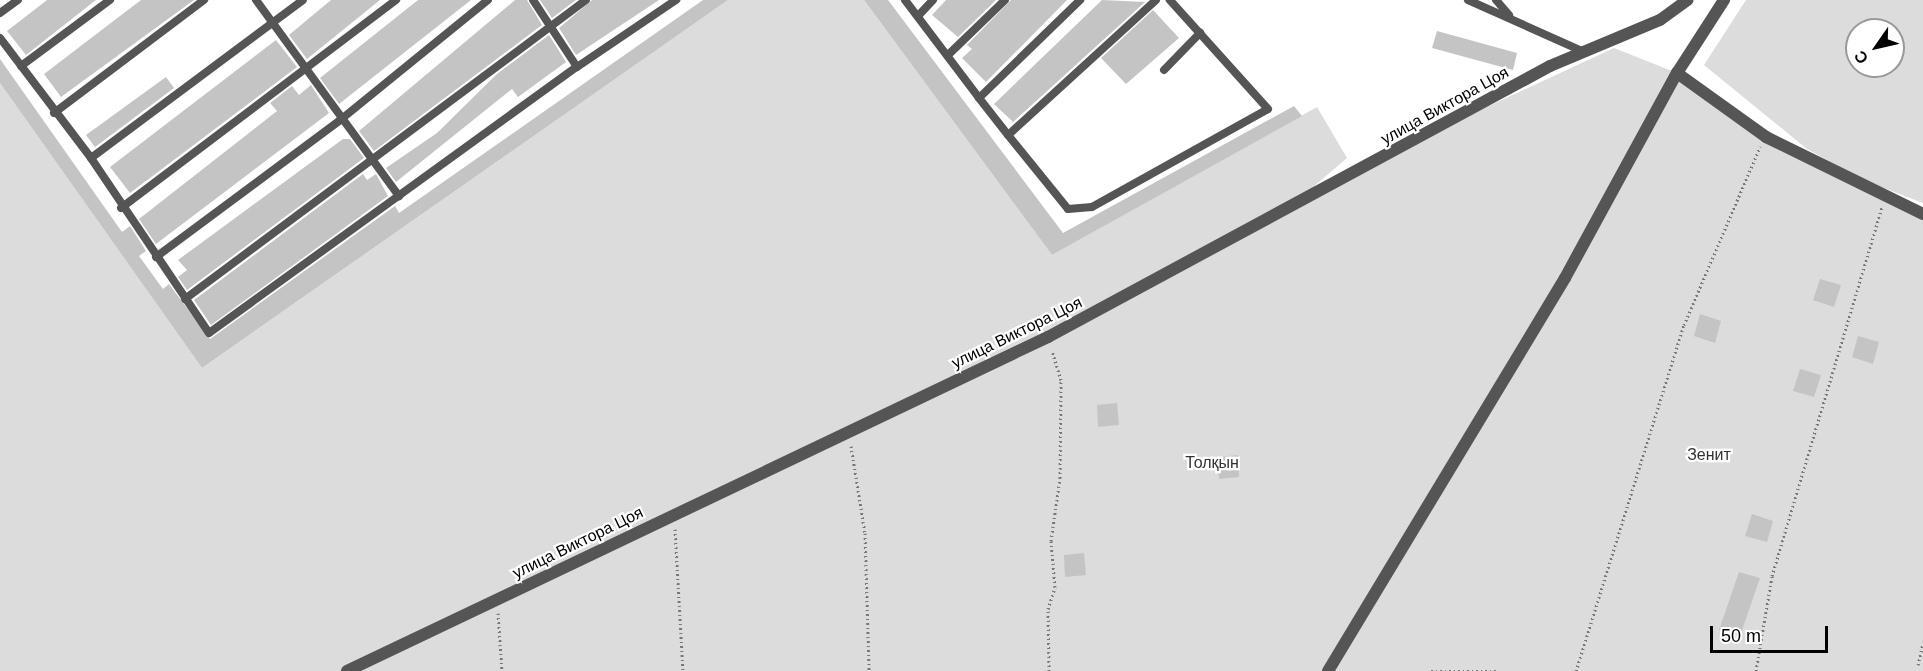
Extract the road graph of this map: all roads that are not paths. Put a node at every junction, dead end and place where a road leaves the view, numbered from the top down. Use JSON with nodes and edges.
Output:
{"nodes":[{"id":1,"x":18,"y":0,"type":"edge"},
{"id":2,"x":110,"y":0,"type":"edge"},
{"id":3,"x":204,"y":0,"type":"edge"},
{"id":4,"x":256,"y":0,"type":"edge"},
{"id":5,"x":303,"y":0,"type":"edge"},
{"id":6,"x":396,"y":0,"type":"edge"},
{"id":7,"x":488,"y":0,"type":"edge"},
{"id":8,"x":533,"y":0,"type":"edge"},
{"id":9,"x":586,"y":0,"type":"edge"},
{"id":10,"x":676,"y":0,"type":"edge"},
{"id":11,"x":905,"y":0,"type":"edge"},
{"id":12,"x":933,"y":0,"type":"edge"},
{"id":13,"x":1005,"y":0,"type":"edge"},
{"id":14,"x":1080,"y":0,"type":"edge"},
{"id":15,"x":1155,"y":0,"type":"edge"},
{"id":16,"x":1170,"y":0,"type":"edge"},
{"id":17,"x":1468,"y":0,"type":"edge"},
{"id":18,"x":1496,"y":0,"type":"edge"},
{"id":19,"x":1688,"y":0,"type":"edge"},
{"id":20,"x":1724,"y":0,"type":"edge"},
{"id":21,"x":0,"y":13,"type":"edge"},
{"id":22,"x":918,"y":16,"type":"junction"},
{"id":23,"x":1512,"y":19,"type":"junction"},
{"id":24,"x":274,"y":24,"type":"junction"},
{"id":25,"x":550,"y":25,"type":"junction"},
{"id":26,"x":1200,"y":33,"type":"junction"},
{"id":27,"x":0,"y":38,"type":"edge"},
{"id":28,"x":1584,"y":52,"type":"junction"},
{"id":29,"x":948,"y":55,"type":"junction"},
{"id":30,"x":21,"y":66,"type":"junction"},
{"id":31,"x":578,"y":67,"type":"junction"},
{"id":32,"x":309,"y":69,"type":"junction"},
{"id":33,"x":1164,"y":70,"type":"dead end"},
{"id":34,"x":1677,"y":73,"type":"junction"},
{"id":35,"x":979,"y":98,"type":"junction"},
{"id":36,"x":54,"y":113,"type":"junction"},
{"id":37,"x":342,"y":118,"type":"junction"},
{"id":38,"x":1008,"y":135,"type":"junction"},
{"id":39,"x":91,"y":158,"type":"junction"},
{"id":40,"x":376,"y":160,"type":"junction"},
{"id":41,"x":399,"y":196,"type":"junction"},
{"id":42,"x":121,"y":208,"type":"junction"},
{"id":43,"x":1923,"y":214,"type":"edge"},
{"id":44,"x":156,"y":257,"type":"junction"},
{"id":45,"x":185,"y":298,"type":"junction"},
{"id":46,"x":347,"y":671,"type":"edge"},
{"id":47,"x":1328,"y":671,"type":"edge"}],
"edges":[{"from":1,"to":21,"type":"lane"},
{"from":2,"to":30,"type":"lane"},
{"from":3,"to":36,"type":"lane"},
{"from":4,"to":24,"type":"lane"},
{"from":5,"to":24,"type":"lane"},
{"from":6,"to":32,"type":"lane"},
{"from":7,"to":37,"type":"lane"},
{"from":8,"to":25,"type":"lane"},
{"from":9,"to":25,"type":"lane"},
{"from":10,"to":31,"type":"lane"},
{"from":11,"to":22,"type":"lane"},
{"from":12,"to":22,"type":"lane"},
{"from":13,"to":29,"type":"lane"},
{"from":14,"to":35,"type":"lane"},
{"from":15,"to":38,"type":"lane"},
{"from":16,"to":26,"type":"lane"},
{"from":17,"to":23,"type":"lane"},
{"from":18,"to":23,"type":"lane"},
{"from":19,"to":28,"type":"street","name":"улица Виктора Цоя"},
{"from":20,"to":34,"type":"street"},
{"from":22,"to":29,"type":"lane"},
{"from":23,"to":28,"type":"lane"},
{"from":24,"to":32,"type":"lane"},
{"from":24,"to":39,"type":"lane"},
{"from":25,"to":31,"type":"lane"},
{"from":25,"to":40,"type":"lane"},
{"from":26,"to":33,"type":"lane"},
{"from":26,"to":38,"type":"lane"},
{"from":27,"to":30,"type":"lane"},
{"from":28,"to":46,"type":"street","name":"улица Виктора Цоя"},
{"from":29,"to":35,"type":"lane"},
{"from":30,"to":36,"type":"lane"},
{"from":31,"to":41,"type":"lane"},
{"from":32,"to":37,"type":"lane"},
{"from":32,"to":42,"type":"lane"},
{"from":34,"to":43,"type":"street"},
{"from":34,"to":47,"type":"street"},
{"from":35,"to":38,"type":"lane"},
{"from":36,"to":39,"type":"lane"},
{"from":37,"to":40,"type":"lane"},
{"from":37,"to":44,"type":"lane"},
{"from":39,"to":42,"type":"lane"},
{"from":40,"to":41,"type":"lane"},
{"from":40,"to":45,"type":"lane"},
{"from":41,"to":45,"type":"lane"},
{"from":42,"to":44,"type":"lane"},
{"from":44,"to":45,"type":"lane"}]}
